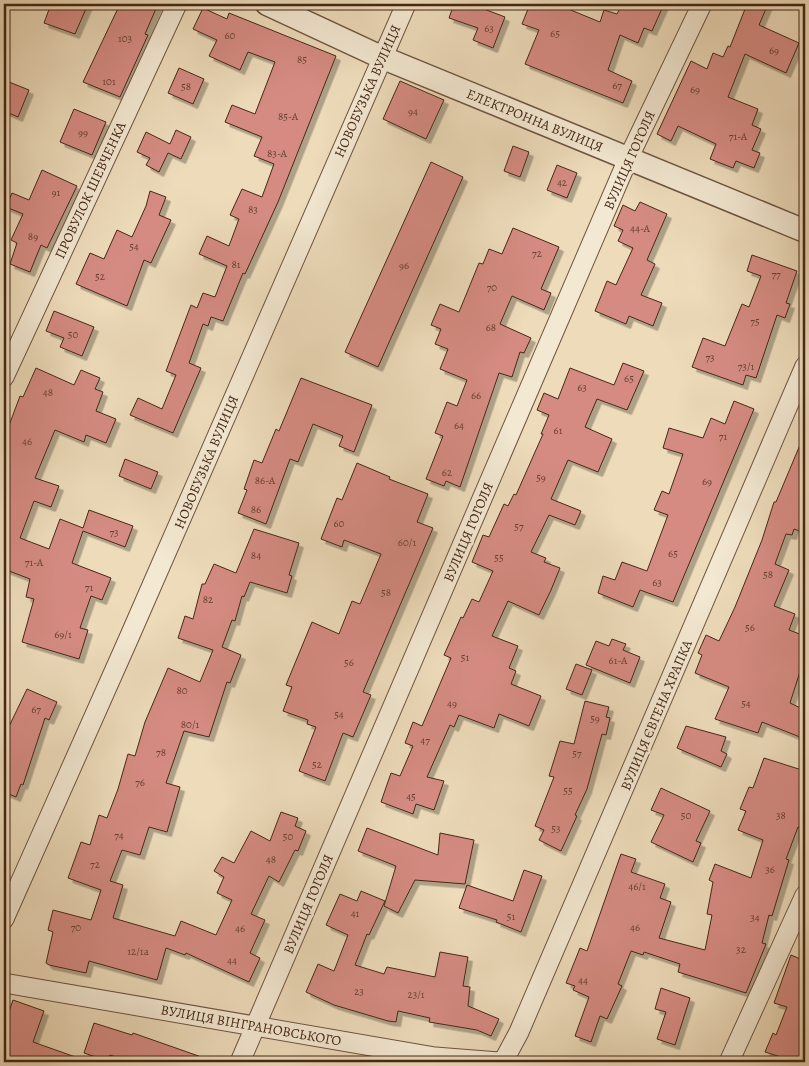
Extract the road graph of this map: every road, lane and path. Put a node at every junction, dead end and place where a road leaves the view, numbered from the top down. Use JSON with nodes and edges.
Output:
{"nodes":[{"id":1,"x":177,"y":4,"type":"edge"},
{"id":2,"x":267,"y":4,"type":"edge"},
{"id":3,"x":406,"y":4,"type":"edge"},
{"id":4,"x":702,"y":4,"type":"edge"},
{"id":5,"x":381,"y":57,"type":"junction"},
{"id":6,"x":628,"y":159,"type":"junction"},
{"id":7,"x":805,"y":231,"type":"edge"},
{"id":8,"x":805,"y":366,"type":"edge"},
{"id":9,"x":4,"y":377,"type":"edge"},
{"id":10,"x":805,"y":895,"type":"edge"},
{"id":11,"x":4,"y":920,"type":"edge"},
{"id":12,"x":4,"y":983,"type":"edge"},
{"id":13,"x":256,"y":1025,"type":"junction"},
{"id":14,"x":240,"y":1062,"type":"edge"},
{"id":15,"x":501,"y":1062,"type":"edge"},
{"id":16,"x":729,"y":1062,"type":"edge"}],
"edges":[{"from":1,"to":9,"type":"street","name":"ПРОВУЛОК ШЕВЧЕНКА"},
{"from":2,"to":5,"type":"street","name":"ЕЛЕКТРОННА ВУЛИЦЯ"},
{"from":3,"to":5,"type":"street","name":"НОВОБУЗЬКА ВУЛИЦЯ"},
{"from":4,"to":6,"type":"street","name":"ВУЛИЦЯ ГОГОЛЯ"},
{"from":5,"to":6,"type":"street","name":"ЕЛЕКТРОННА ВУЛИЦЯ"},
{"from":5,"to":11,"type":"street","name":"НОВОБУЗЬКА ВУЛИЦЯ"},
{"from":6,"to":7,"type":"street","name":"ЕЛЕКТРОННА ВУЛИЦЯ"},
{"from":6,"to":13,"type":"street","name":"ВУЛИЦЯ ГОГОЛЯ"},
{"from":8,"to":15,"type":"street","name":"ВУЛИЦЯ ЄВГЕНА ХРАПКА"},
{"from":10,"to":16,"type":"street"},
{"from":12,"to":13,"type":"street","name":"ВУЛИЦЯ ВІНГРАНОВСЬКОГО"},
{"from":13,"to":14,"type":"street","name":"ВУЛИЦЯ ГОГОЛЯ"},
{"from":13,"to":15,"type":"street","name":"ВУЛИЦЯ ВІНГРАНОВСЬКОГО"}]}
